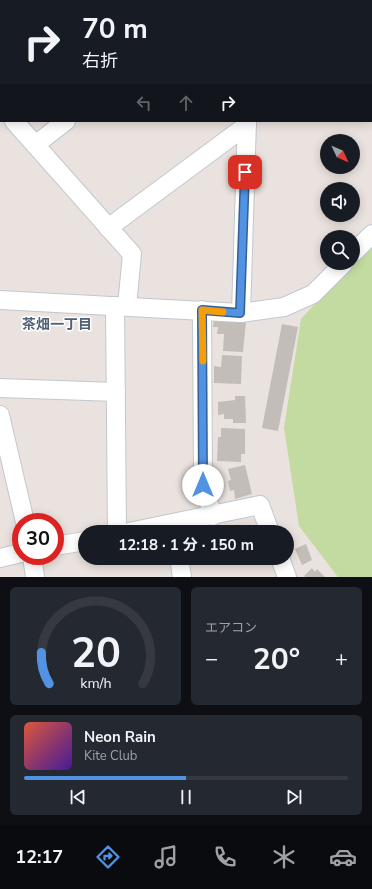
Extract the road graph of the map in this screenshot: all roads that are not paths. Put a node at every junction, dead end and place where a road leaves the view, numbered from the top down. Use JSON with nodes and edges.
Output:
{"nodes":[{"id":1,"x":15,"y":122,"type":"edge"},
{"id":2,"x":65,"y":122,"type":"edge"},
{"id":3,"x":247,"y":123,"type":"edge"},
{"id":4,"x":35,"y":145,"type":"junction"},
{"id":5,"x":108,"y":228,"type":"junction"},
{"id":6,"x":372,"y":234,"type":"edge"},
{"id":7,"x":360,"y":246,"type":"edge"},
{"id":8,"x":337,"y":270,"type":"edge"},
{"id":9,"x":0,"y":300,"type":"edge"},
{"id":10,"x":121,"y":306,"type":"junction"},
{"id":11,"x":202,"y":310,"type":"junction"},
{"id":12,"x":240,"y":313,"type":"junction"},
{"id":13,"x":0,"y":388,"type":"edge"},
{"id":14,"x":116,"y":392,"type":"junction"},
{"id":15,"x":0,"y":415,"type":"edge"},
{"id":16,"x":23,"y":513,"type":"edge"},
{"id":17,"x":213,"y":516,"type":"junction"},
{"id":18,"x":117,"y":525,"type":"edge"},
{"id":19,"x":184,"y":525,"type":"edge"},
{"id":20,"x":267,"y":525,"type":"edge"},
{"id":21,"x":78,"y":541,"type":"edge"},
{"id":22,"x":64,"y":544,"type":"edge"},
{"id":23,"x":12,"y":555,"type":"edge"},
{"id":24,"x":0,"y":558,"type":"edge"},
{"id":25,"x":34,"y":565,"type":"edge"},
{"id":26,"x":180,"y":565,"type":"edge"},
{"id":27,"x":283,"y":565,"type":"edge"},
{"id":28,"x":36,"y":577,"type":"edge"},
{"id":29,"x":182,"y":577,"type":"edge"},
{"id":30,"x":287,"y":577,"type":"edge"}],
"edges":[{"from":1,"to":4,"type":"street"},
{"from":2,"to":4,"type":"street"},
{"from":3,"to":5,"type":"street"},
{"from":3,"to":12,"type":"street"},
{"from":4,"to":5,"type":"street"},
{"from":5,"to":10,"type":"street"},
{"from":6,"to":7,"type":"street"},
{"from":8,"to":12,"type":"street"},
{"from":9,"to":10,"type":"street"},
{"from":10,"to":11,"type":"street"},
{"from":10,"to":14,"type":"street"},
{"from":11,"to":12,"type":"street"},
{"from":11,"to":17,"type":"street"},
{"from":13,"to":14,"type":"street"},
{"from":14,"to":18,"type":"street"},
{"from":15,"to":16,"type":"street"},
{"from":17,"to":19,"type":"street"},
{"from":17,"to":20,"type":"street"},
{"from":21,"to":22,"type":"street"},
{"from":23,"to":24,"type":"street"},
{"from":25,"to":28,"type":"street"},
{"from":26,"to":29,"type":"street"},
{"from":27,"to":30,"type":"street"}]}
